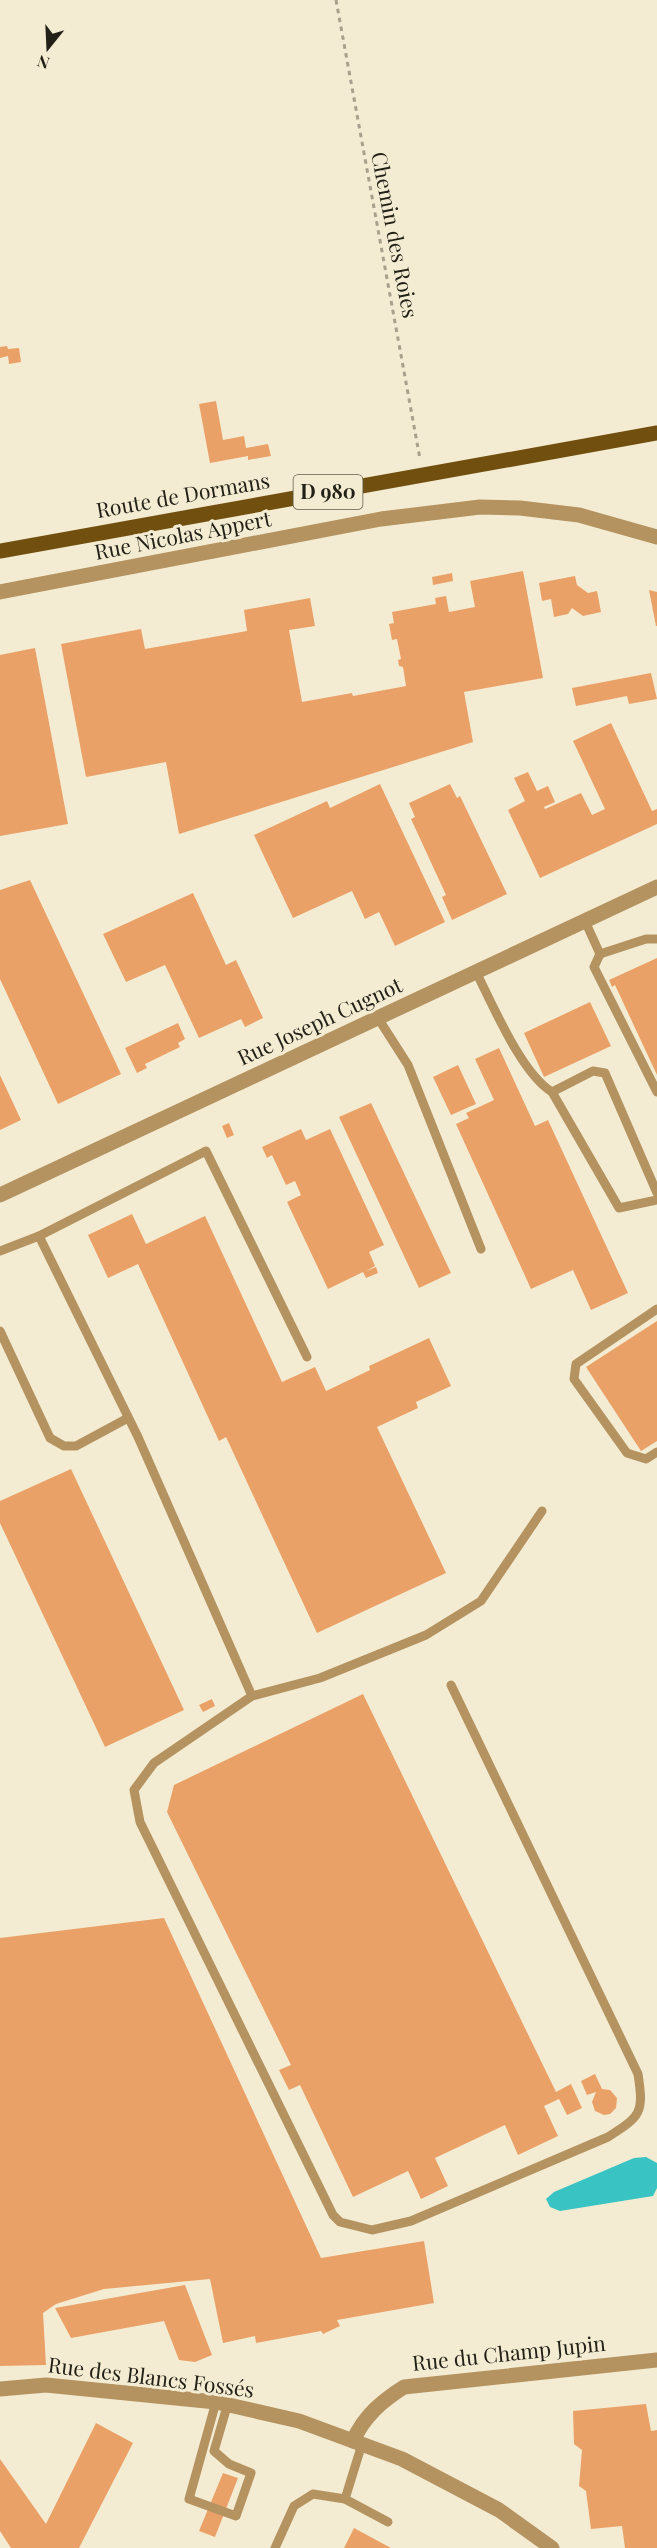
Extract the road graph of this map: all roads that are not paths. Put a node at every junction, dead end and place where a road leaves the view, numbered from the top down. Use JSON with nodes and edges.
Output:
{"nodes":[{"id":1,"x":657,"y":433,"type":"edge"},
{"id":2,"x":657,"y":537,"type":"edge"},
{"id":3,"x":0,"y":551,"type":"edge"},
{"id":4,"x":0,"y":592,"type":"edge"},
{"id":5,"x":657,"y":887,"type":"edge"},
{"id":6,"x":585,"y":921,"type":"junction"},
{"id":7,"x":657,"y":939,"type":"edge"},
{"id":8,"x":600,"y":954,"type":"junction"},
{"id":9,"x":476,"y":972,"type":"junction"},
{"id":10,"x":378,"y":1018,"type":"junction"},
{"id":11,"x":552,"y":1092,"type":"junction"},
{"id":12,"x":657,"y":1092,"type":"edge"},
{"id":13,"x":657,"y":1193,"type":"edge"},
{"id":14,"x":0,"y":1195,"type":"edge"},
{"id":15,"x":657,"y":1200,"type":"edge"},
{"id":16,"x":39,"y":1236,"type":"junction"},
{"id":17,"x":481,"y":1249,"type":"dead end"},
{"id":18,"x":0,"y":1251,"type":"edge"},
{"id":19,"x":657,"y":1309,"type":"edge"},
{"id":20,"x":0,"y":1331,"type":"edge"},
{"id":21,"x":307,"y":1357,"type":"dead end"},
{"id":22,"x":128,"y":1418,"type":"junction"},
{"id":23,"x":657,"y":1452,"type":"edge"},
{"id":24,"x":542,"y":1510,"type":"dead end"},
{"id":25,"x":451,"y":1685,"type":"dead end"},
{"id":26,"x":252,"y":1696,"type":"junction"},
{"id":27,"x":657,"y":2360,"type":"edge"},
{"id":28,"x":0,"y":2389,"type":"edge"},
{"id":29,"x":222,"y":2403,"type":"junction"},
{"id":30,"x":358,"y":2442,"type":"junction"},
{"id":31,"x":345,"y":2499,"type":"junction"},
{"id":32,"x":388,"y":2522,"type":"dead end"},
{"id":33,"x":275,"y":2548,"type":"edge"},
{"id":34,"x":552,"y":2548,"type":"edge"}],
"edges":[{"from":1,"to":3,"type":"main road","name":"Route de Dormans","number":"D 980"},
{"from":2,"to":4,"type":"street","name":"Rue Nicolas Appert"},
{"from":5,"to":6,"type":"street","name":"Rue Joseph Cugnot"},
{"from":6,"to":8,"type":"lane"},
{"from":6,"to":9,"type":"street","name":"Rue Joseph Cugnot"},
{"from":7,"to":8,"type":"lane"},
{"from":8,"to":12,"type":"lane"},
{"from":9,"to":10,"type":"street","name":"Rue Joseph Cugnot"},
{"from":9,"to":11,"type":"lane"},
{"from":10,"to":14,"type":"street","name":"Rue Joseph Cugnot"},
{"from":10,"to":17,"type":"lane"},
{"from":11,"to":13,"type":"lane"},
{"from":11,"to":15,"type":"lane"},
{"from":16,"to":18,"type":"lane"},
{"from":16,"to":21,"type":"lane"},
{"from":16,"to":22,"type":"lane"},
{"from":19,"to":23,"type":"lane"},
{"from":20,"to":22,"type":"lane"},
{"from":22,"to":26,"type":"lane"},
{"from":24,"to":26,"type":"lane"},
{"from":25,"to":26,"type":"lane"},
{"from":27,"to":30,"type":"street","name":"Rue du Champ Jupin"},
{"from":28,"to":29,"type":"street","name":"Rue des Blancs Fossés"},
{"from":29,"to":29,"type":"lane"},
{"from":29,"to":30,"type":"street","name":"Rue des Blancs Fossés"},
{"from":30,"to":31,"type":"lane"},
{"from":30,"to":34,"type":"street","name":"Rue des Blancs Fossés"},
{"from":31,"to":32,"type":"lane"},
{"from":31,"to":33,"type":"lane"}]}
